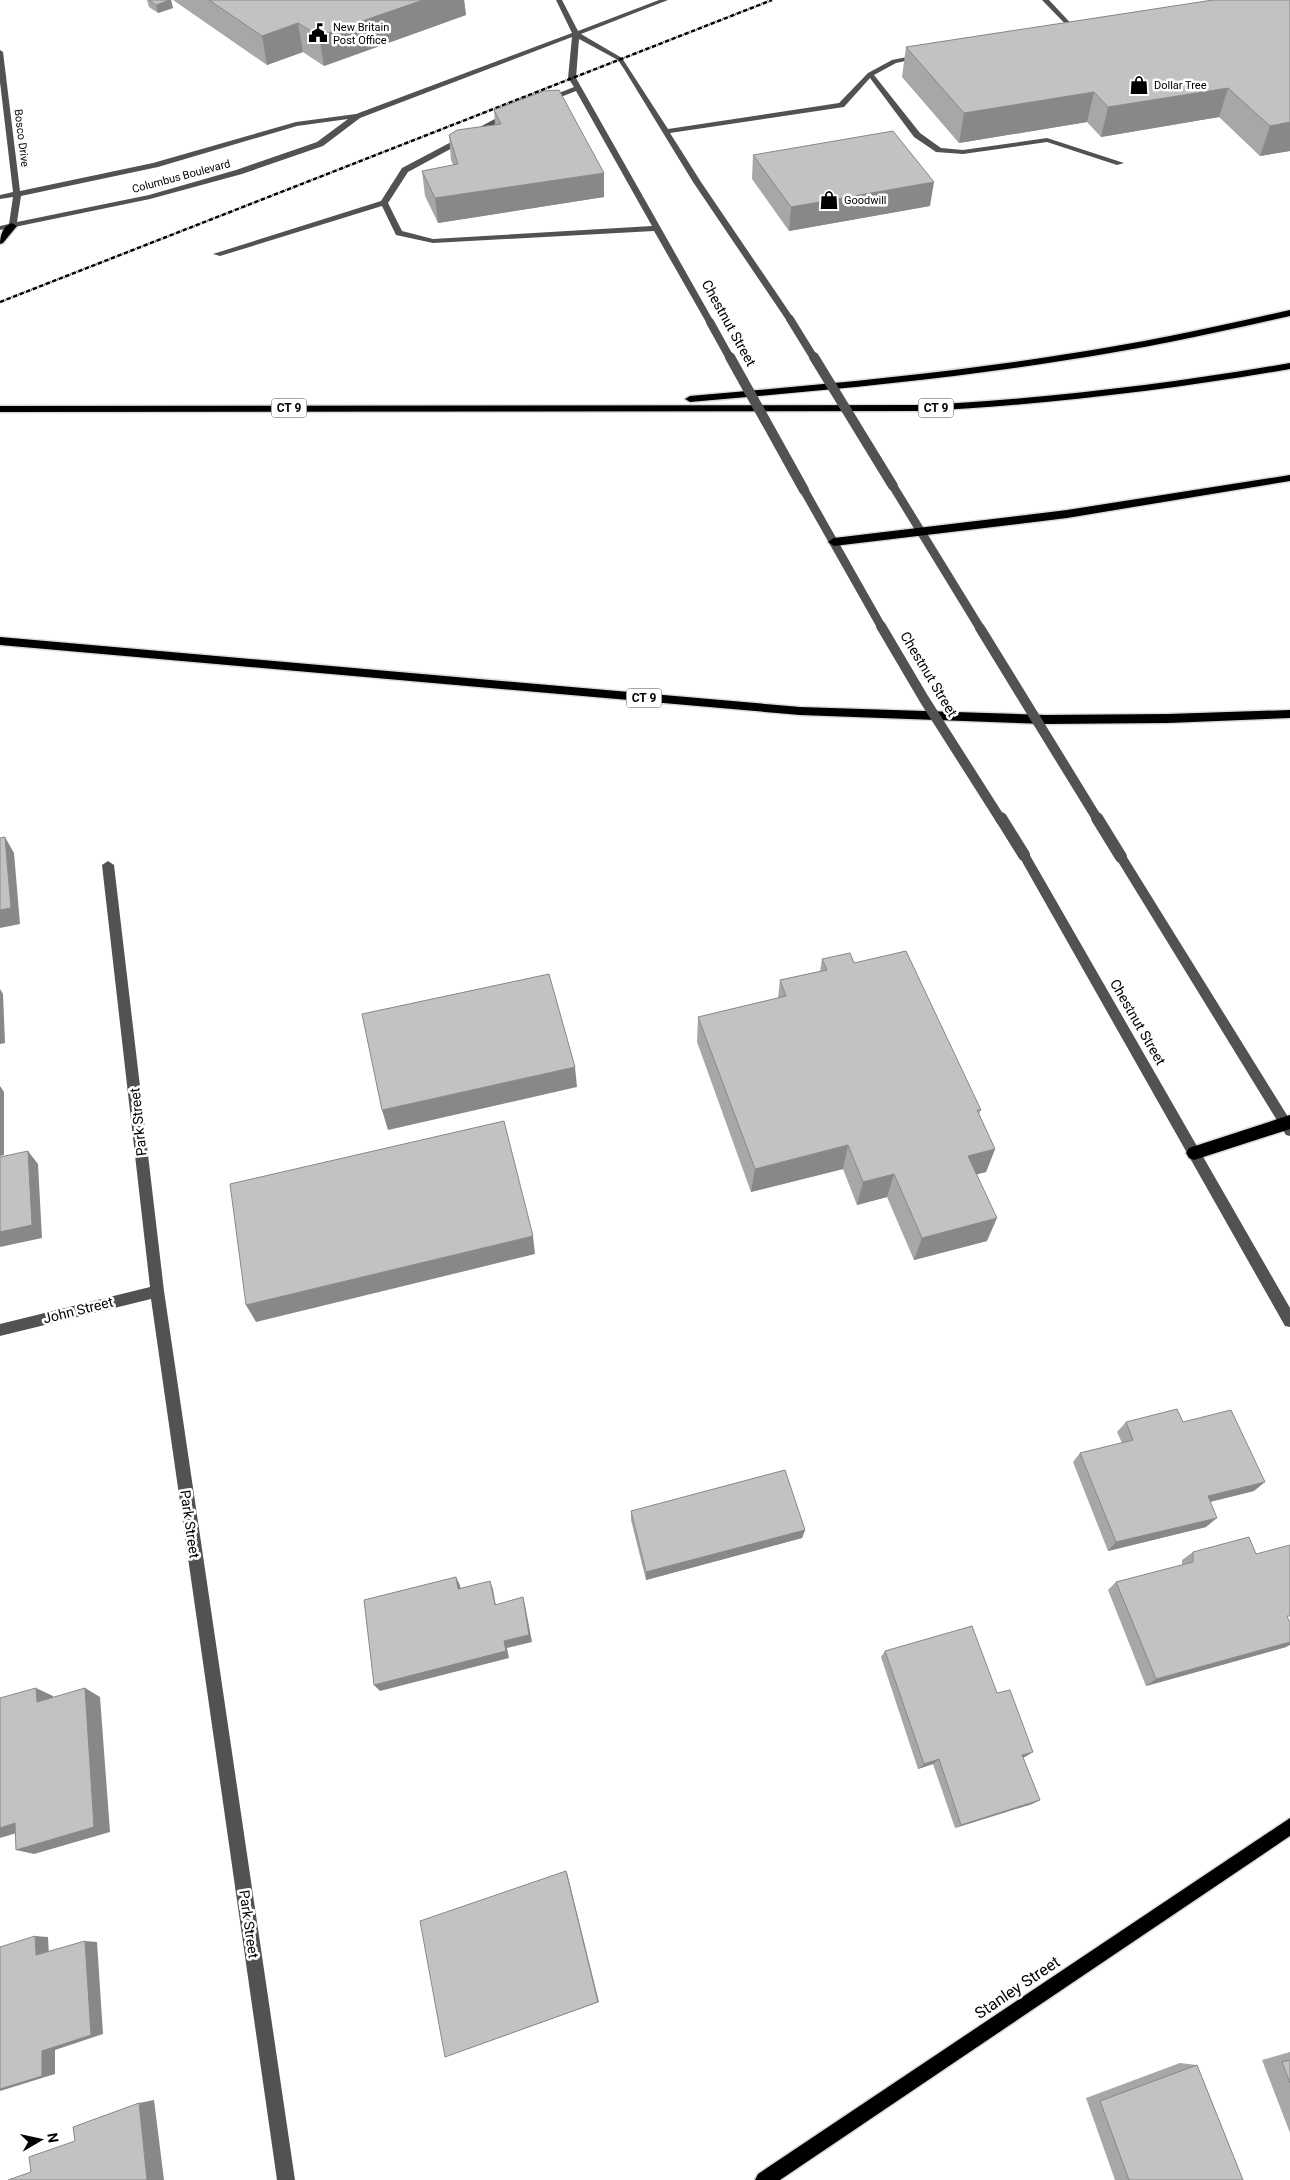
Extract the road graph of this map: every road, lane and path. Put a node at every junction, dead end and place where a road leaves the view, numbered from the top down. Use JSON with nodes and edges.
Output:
{"nodes":[{"id":1,"x":559,"y":0,"type":"edge"},
{"id":2,"x":665,"y":0,"type":"edge"},
{"id":3,"x":1045,"y":0,"type":"edge"},
{"id":4,"x":1086,"y":32,"type":"edge"},
{"id":5,"x":576,"y":34,"type":"junction"},
{"id":6,"x":1077,"y":34,"type":"junction"},
{"id":7,"x":1067,"y":35,"type":"edge"},
{"id":8,"x":0,"y":52,"type":"edge"},
{"id":9,"x":929,"y":54,"type":"edge"},
{"id":10,"x":870,"y":74,"type":"junction"},
{"id":11,"x":578,"y":88,"type":"junction"},
{"id":12,"x":537,"y":103,"type":"edge"},
{"id":13,"x":519,"y":110,"type":"edge"},
{"id":14,"x":357,"y":116,"type":"junction"},
{"id":15,"x":666,"y":131,"type":"junction"},
{"id":16,"x":1120,"y":163,"type":"dead end"},
{"id":17,"x":17,"y":194,"type":"junction"},
{"id":18,"x":0,"y":197,"type":"edge"},
{"id":19,"x":384,"y":203,"type":"junction"},
{"id":20,"x":12,"y":226,"type":"junction"},
{"id":21,"x":0,"y":228,"type":"edge"},
{"id":22,"x":656,"y":228,"type":"junction"},
{"id":23,"x":0,"y":241,"type":"edge"},
{"id":24,"x":217,"y":254,"type":"dead end"},
{"id":25,"x":1290,"y":313,"type":"edge"},
{"id":26,"x":1290,"y":366,"type":"edge"},
{"id":27,"x":579,"y":408,"type":"junction"},
{"id":28,"x":0,"y":409,"type":"edge"},
{"id":29,"x":1290,"y":478,"type":"edge"},
{"id":30,"x":921,"y":532,"type":"junction"},
{"id":31,"x":834,"y":542,"type":"junction"},
{"id":32,"x":0,"y":641,"type":"edge"},
{"id":33,"x":1290,"y":714,"type":"edge"},
{"id":34,"x":108,"y":865,"type":"dead end"},
{"id":35,"x":1289,"y":1126,"type":"edge"},
{"id":36,"x":1194,"y":1153,"type":"junction"},
{"id":37,"x":157,"y":1291,"type":"junction"},
{"id":38,"x":1290,"y":1320,"type":"edge"},
{"id":39,"x":0,"y":1330,"type":"edge"},
{"id":40,"x":1290,"y":1826,"type":"edge"},
{"id":41,"x":286,"y":2180,"type":"edge"},
{"id":42,"x":764,"y":2180,"type":"edge"}],
"edges":[{"from":1,"to":5,"type":"street"},
{"from":2,"to":5,"type":"street","name":"Columbus Boulevard"},
{"from":3,"to":6,"type":"street"},
{"from":4,"to":6,"type":"street"},
{"from":5,"to":11,"type":"street","name":"Chestnut Street"},
{"from":5,"to":14,"type":"street","name":"Columbus Boulevard"},
{"from":5,"to":15,"type":"street"},
{"from":6,"to":7,"type":"street"},
{"from":8,"to":17,"type":"street","name":"Bosco Drive"},
{"from":9,"to":10,"type":"street"},
{"from":10,"to":15,"type":"street"},
{"from":10,"to":16,"type":"street"},
{"from":11,"to":12,"type":"street"},
{"from":11,"to":22,"type":"street","name":"Chestnut Street"},
{"from":13,"to":19,"type":"street"},
{"from":14,"to":17,"type":"street","name":"Columbus Boulevard"},
{"from":14,"to":20,"type":"street","name":"Columbus Boulevard"},
{"from":15,"to":30,"type":"street","bridge":true},
{"from":17,"to":18,"type":"street","name":"Columbus Boulevard"},
{"from":17,"to":20,"type":"street","name":"Bosco Drive"},
{"from":19,"to":22,"type":"street"},
{"from":19,"to":24,"type":"street"},
{"from":20,"to":21,"type":"street","name":"Columbus Boulevard"},
{"from":20,"to":23,"type":"highway"},
{"from":22,"to":31,"type":"street","name":"Chestnut Street","bridge":true},
{"from":25,"to":27,"type":"highway"},
{"from":26,"to":27,"type":"highway","number":"CT 9"},
{"from":27,"to":28,"type":"highway","number":"CT 9"},
{"from":29,"to":30,"type":"highway"},
{"from":30,"to":31,"type":"highway"},
{"from":30,"to":35,"type":"street","bridge":true},
{"from":31,"to":36,"type":"street","name":"Chestnut Street","bridge":true},
{"from":32,"to":33,"type":"highway","number":"CT 9"},
{"from":34,"to":37,"type":"street","name":"Park Street"},
{"from":35,"to":36,"type":"highway"},
{"from":36,"to":38,"type":"street","name":"Chestnut Street"},
{"from":37,"to":39,"type":"street","name":"John Street"},
{"from":37,"to":41,"type":"street","name":"Park Street"},
{"from":40,"to":42,"type":"main road","name":"Stanley Street"}]}
